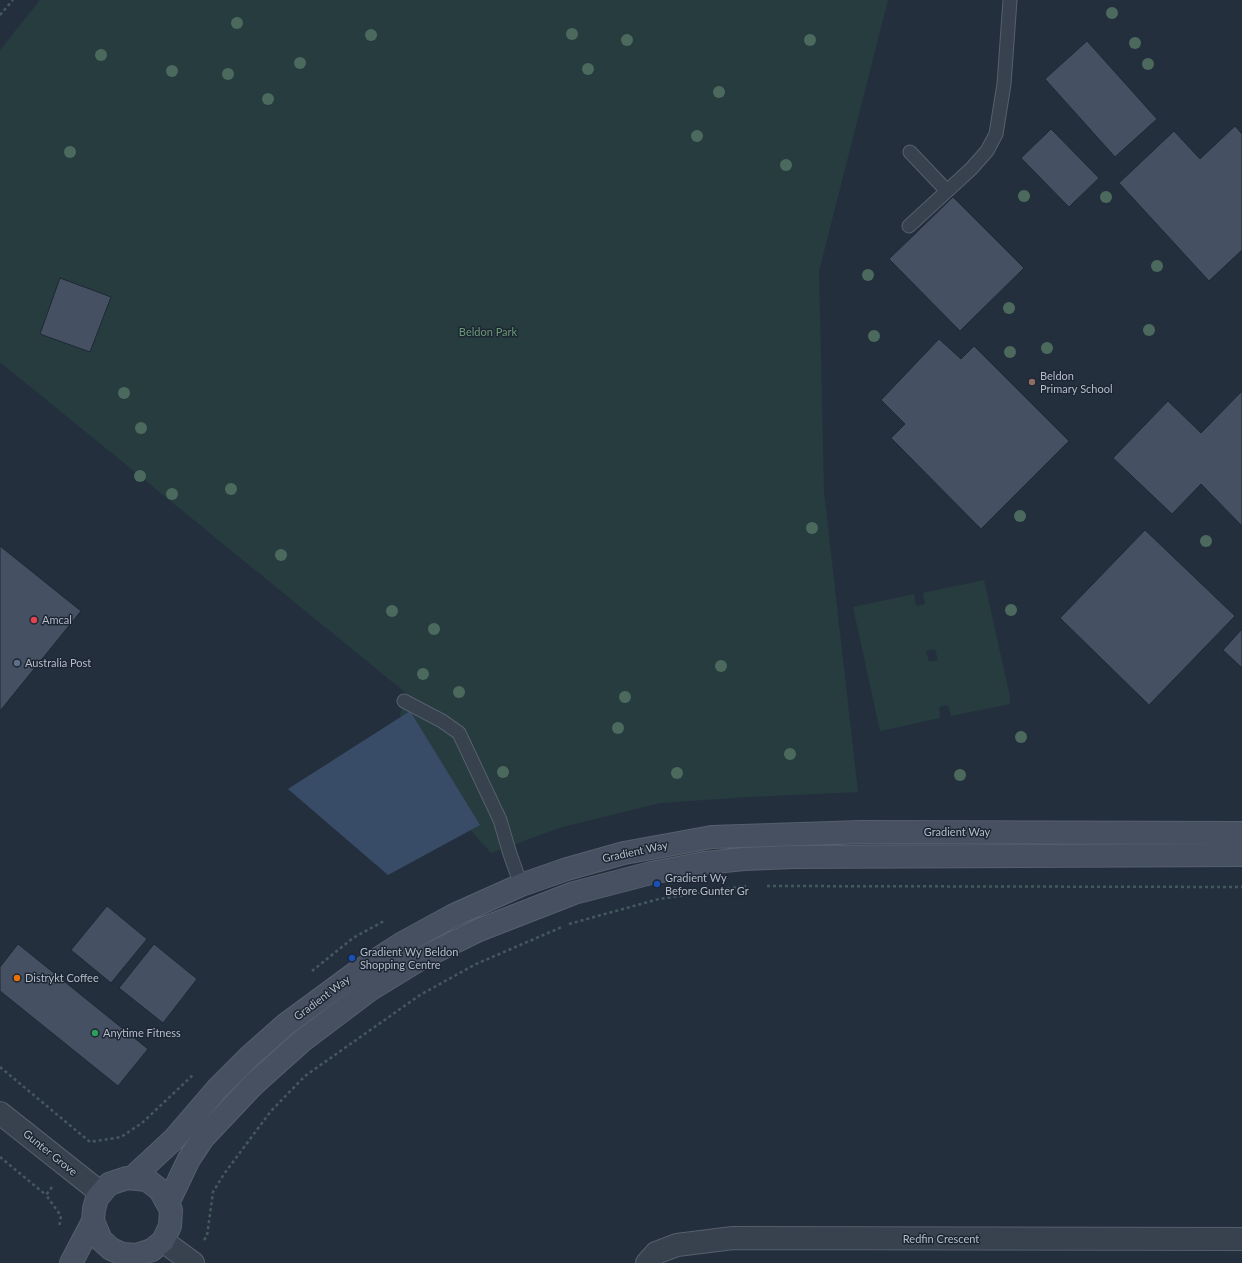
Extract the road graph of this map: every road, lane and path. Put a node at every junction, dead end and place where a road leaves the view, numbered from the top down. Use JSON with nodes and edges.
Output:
{"nodes":[{"id":1,"x":13,"y":0,"type":"edge"},
{"id":2,"x":1010,"y":0,"type":"edge"},
{"id":3,"x":0,"y":15,"type":"edge"},
{"id":4,"x":910,"y":152,"type":"dead end"},
{"id":5,"x":947,"y":191,"type":"junction"},
{"id":6,"x":909,"y":226,"type":"dead end"},
{"id":7,"x":404,"y":701,"type":"dead end"},
{"id":8,"x":1242,"y":834,"type":"edge"},
{"id":9,"x":1242,"y":855,"type":"edge"},
{"id":10,"x":522,"y":885,"type":"junction"},
{"id":11,"x":750,"y":886,"type":"dead end"},
{"id":12,"x":765,"y":886,"type":"dead end"},
{"id":13,"x":1242,"y":887,"type":"edge"},
{"id":14,"x":384,"y":921,"type":"dead end"},
{"id":15,"x":306,"y":976,"type":"dead end"},
{"id":16,"x":0,"y":1067,"type":"edge"},
{"id":17,"x":199,"y":1070,"type":"dead end"},
{"id":18,"x":0,"y":1113,"type":"edge"},
{"id":19,"x":90,"y":1142,"type":"junction"},
{"id":20,"x":0,"y":1157,"type":"edge"},
{"id":21,"x":68,"y":1168,"type":"junction"},
{"id":22,"x":133,"y":1177,"type":"junction"},
{"id":23,"x":101,"y":1193,"type":"junction"},
{"id":24,"x":46,"y":1194,"type":"junction"},
{"id":25,"x":168,"y":1203,"type":"junction"},
{"id":26,"x":93,"y":1221,"type":"junction"},
{"id":27,"x":59,"y":1230,"type":"dead end"},
{"id":28,"x":1242,"y":1239,"type":"edge"},
{"id":29,"x":163,"y":1241,"type":"junction"},
{"id":30,"x":117,"y":1259,"type":"edge"},
{"id":31,"x":190,"y":1261,"type":"edge"},
{"id":32,"x":71,"y":1263,"type":"edge"},
{"id":33,"x":647,"y":1263,"type":"edge"}],
"edges":[{"from":1,"to":3,"type":"path"},
{"from":2,"to":5,"type":"lane"},
{"from":4,"to":5,"type":"lane"},
{"from":5,"to":6,"type":"lane"},
{"from":7,"to":10,"type":"lane"},
{"from":8,"to":10,"type":"street","name":"Gradient Way"},
{"from":9,"to":25,"type":"street","name":"Gradient Way"},
{"from":10,"to":22,"type":"street","name":"Gradient Way"},
{"from":11,"to":31,"type":"path"},
{"from":12,"to":13,"type":"path"},
{"from":14,"to":15,"type":"path"},
{"from":16,"to":19,"type":"path"},
{"from":17,"to":19,"type":"path"},
{"from":18,"to":21,"type":"street","name":"Gunter Grove"},
{"from":19,"to":21,"type":"path"},
{"from":20,"to":24,"type":"path"},
{"from":21,"to":23,"type":"street","name":"Gunter Grove"},
{"from":21,"to":24,"type":"path"},
{"from":22,"to":23,"type":"street"},
{"from":22,"to":25,"type":"street"},
{"from":23,"to":26,"type":"street"},
{"from":24,"to":27,"type":"path"},
{"from":25,"to":29,"type":"street"},
{"from":26,"to":30,"type":"street"},
{"from":26,"to":32,"type":"street"},
{"from":28,"to":33,"type":"street","name":"Redfin Crescent"},
{"from":29,"to":30,"type":"street"},
{"from":29,"to":31,"type":"street"}]}
